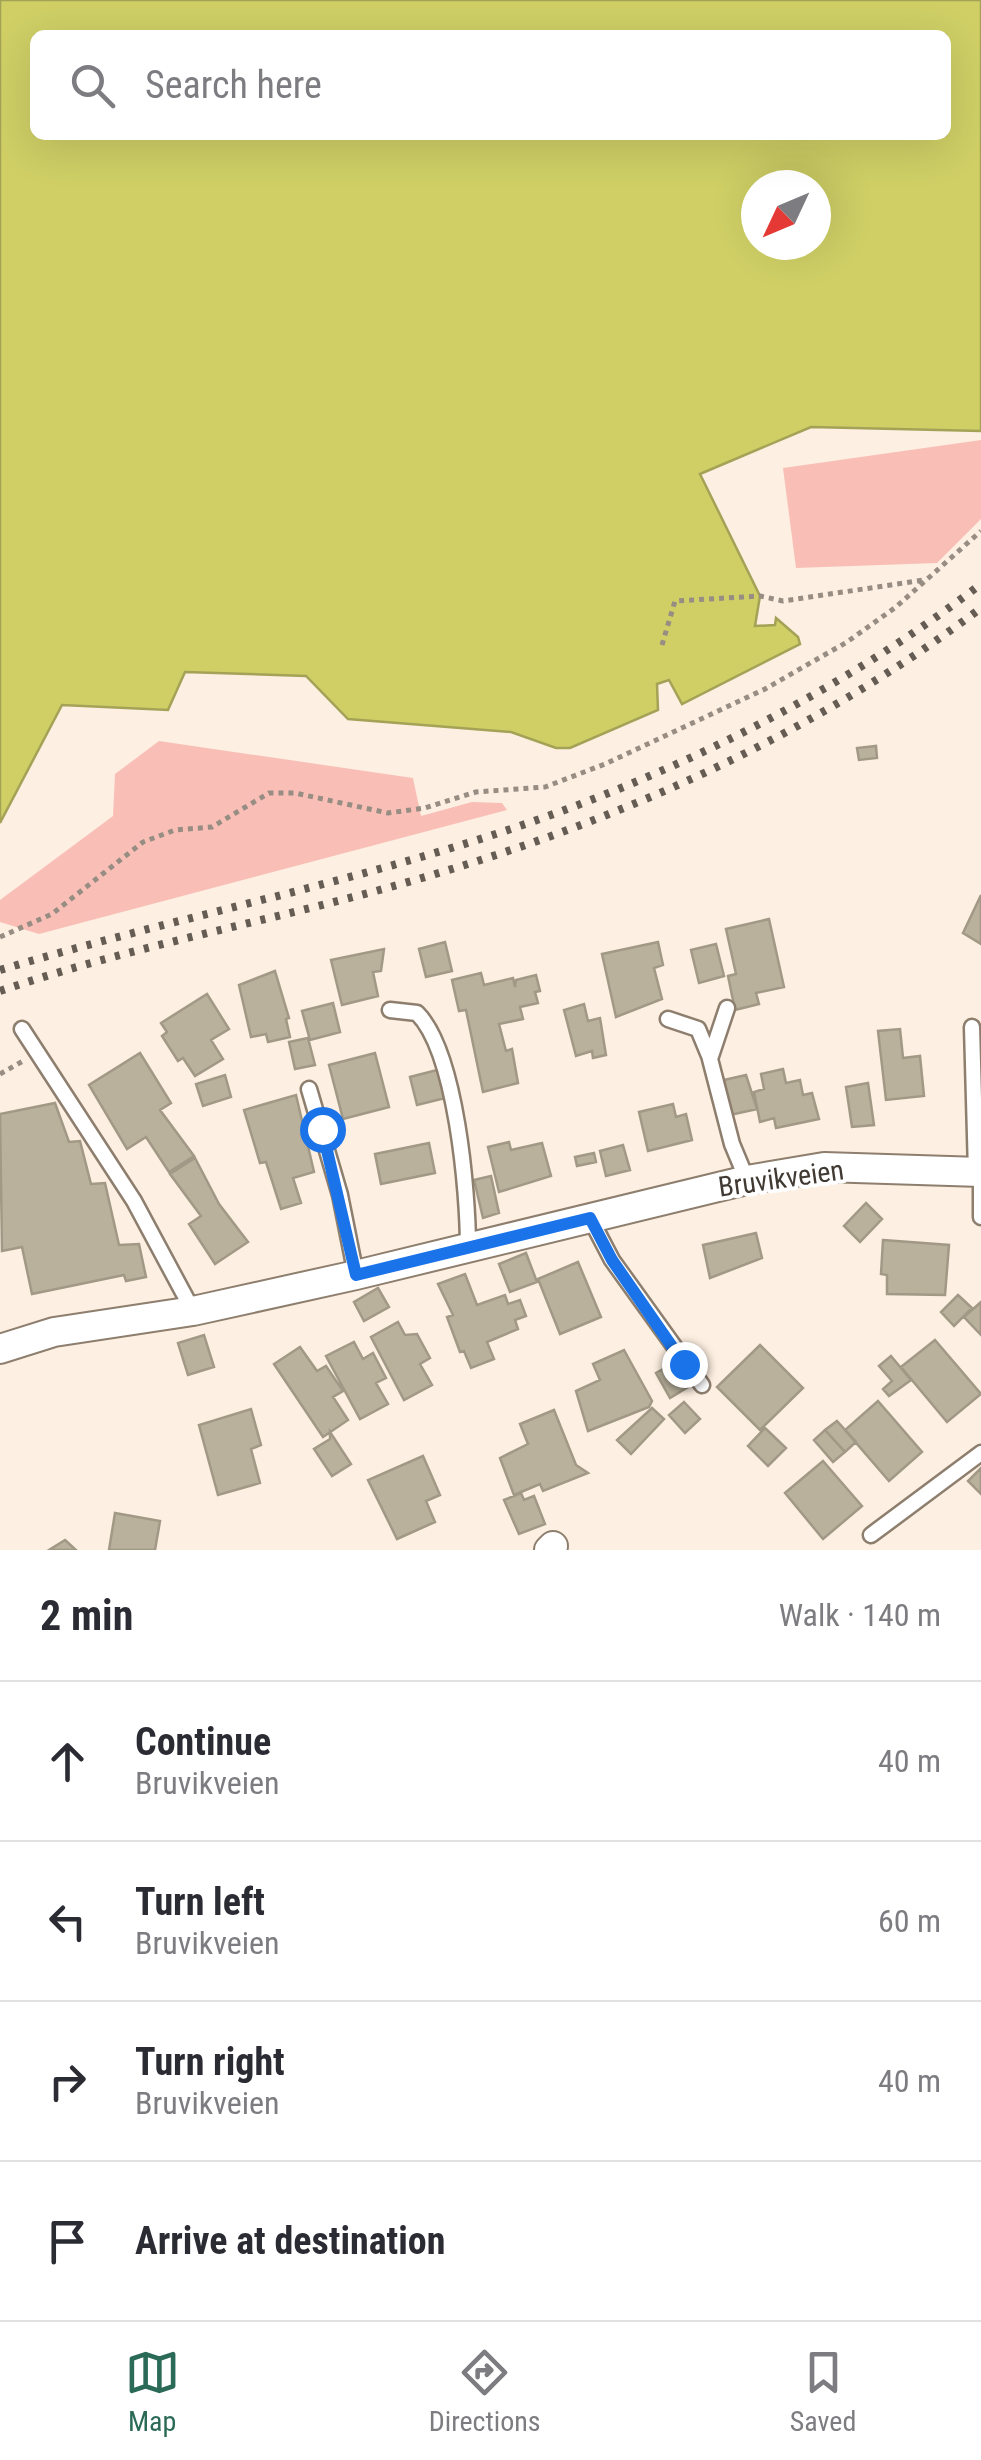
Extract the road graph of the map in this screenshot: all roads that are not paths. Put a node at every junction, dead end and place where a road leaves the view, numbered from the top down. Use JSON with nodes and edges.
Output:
{"nodes":[{"id":1,"x":728,"y":1008,"type":"dead end"},
{"id":2,"x":390,"y":1010,"type":"dead end"},
{"id":3,"x":668,"y":1019,"type":"dead end"},
{"id":4,"x":972,"y":1027,"type":"dead end"},
{"id":5,"x":22,"y":1030,"type":"dead end"},
{"id":6,"x":710,"y":1058,"type":"junction"},
{"id":7,"x":309,"y":1088,"type":"dead end"},
{"id":8,"x":979,"y":1172,"type":"edge"},
{"id":9,"x":747,"y":1180,"type":"junction"},
{"id":10,"x":981,"y":1217,"type":"edge"},
{"id":11,"x":590,"y":1218,"type":"junction"},
{"id":12,"x":468,"y":1248,"type":"junction"},
{"id":13,"x":356,"y":1275,"type":"junction"},
{"id":14,"x":194,"y":1311,"type":"junction"},
{"id":15,"x":0,"y":1349,"type":"edge"},
{"id":16,"x":702,"y":1384,"type":"dead end"},
{"id":17,"x":981,"y":1453,"type":"edge"},
{"id":18,"x":871,"y":1535,"type":"dead end"}],
"edges":[{"from":1,"to":6,"type":"lane"},
{"from":2,"to":12,"type":"lane"},
{"from":3,"to":6,"type":"lane"},
{"from":4,"to":8,"type":"lane"},
{"from":5,"to":14,"type":"lane"},
{"from":6,"to":9,"type":"lane"},
{"from":7,"to":13,"type":"lane"},
{"from":8,"to":9,"type":"street","name":"Bruvikveien"},
{"from":8,"to":10,"type":"lane"},
{"from":9,"to":11,"type":"street","name":"Bruvikveien"},
{"from":11,"to":12,"type":"street","name":"Bruvikveien"},
{"from":11,"to":16,"type":"lane"},
{"from":12,"to":13,"type":"street","name":"Bruvikveien"},
{"from":13,"to":14,"type":"street","name":"Bruvikveien"},
{"from":14,"to":15,"type":"street","name":"Bruvikveien"},
{"from":17,"to":18,"type":"lane"}]}
